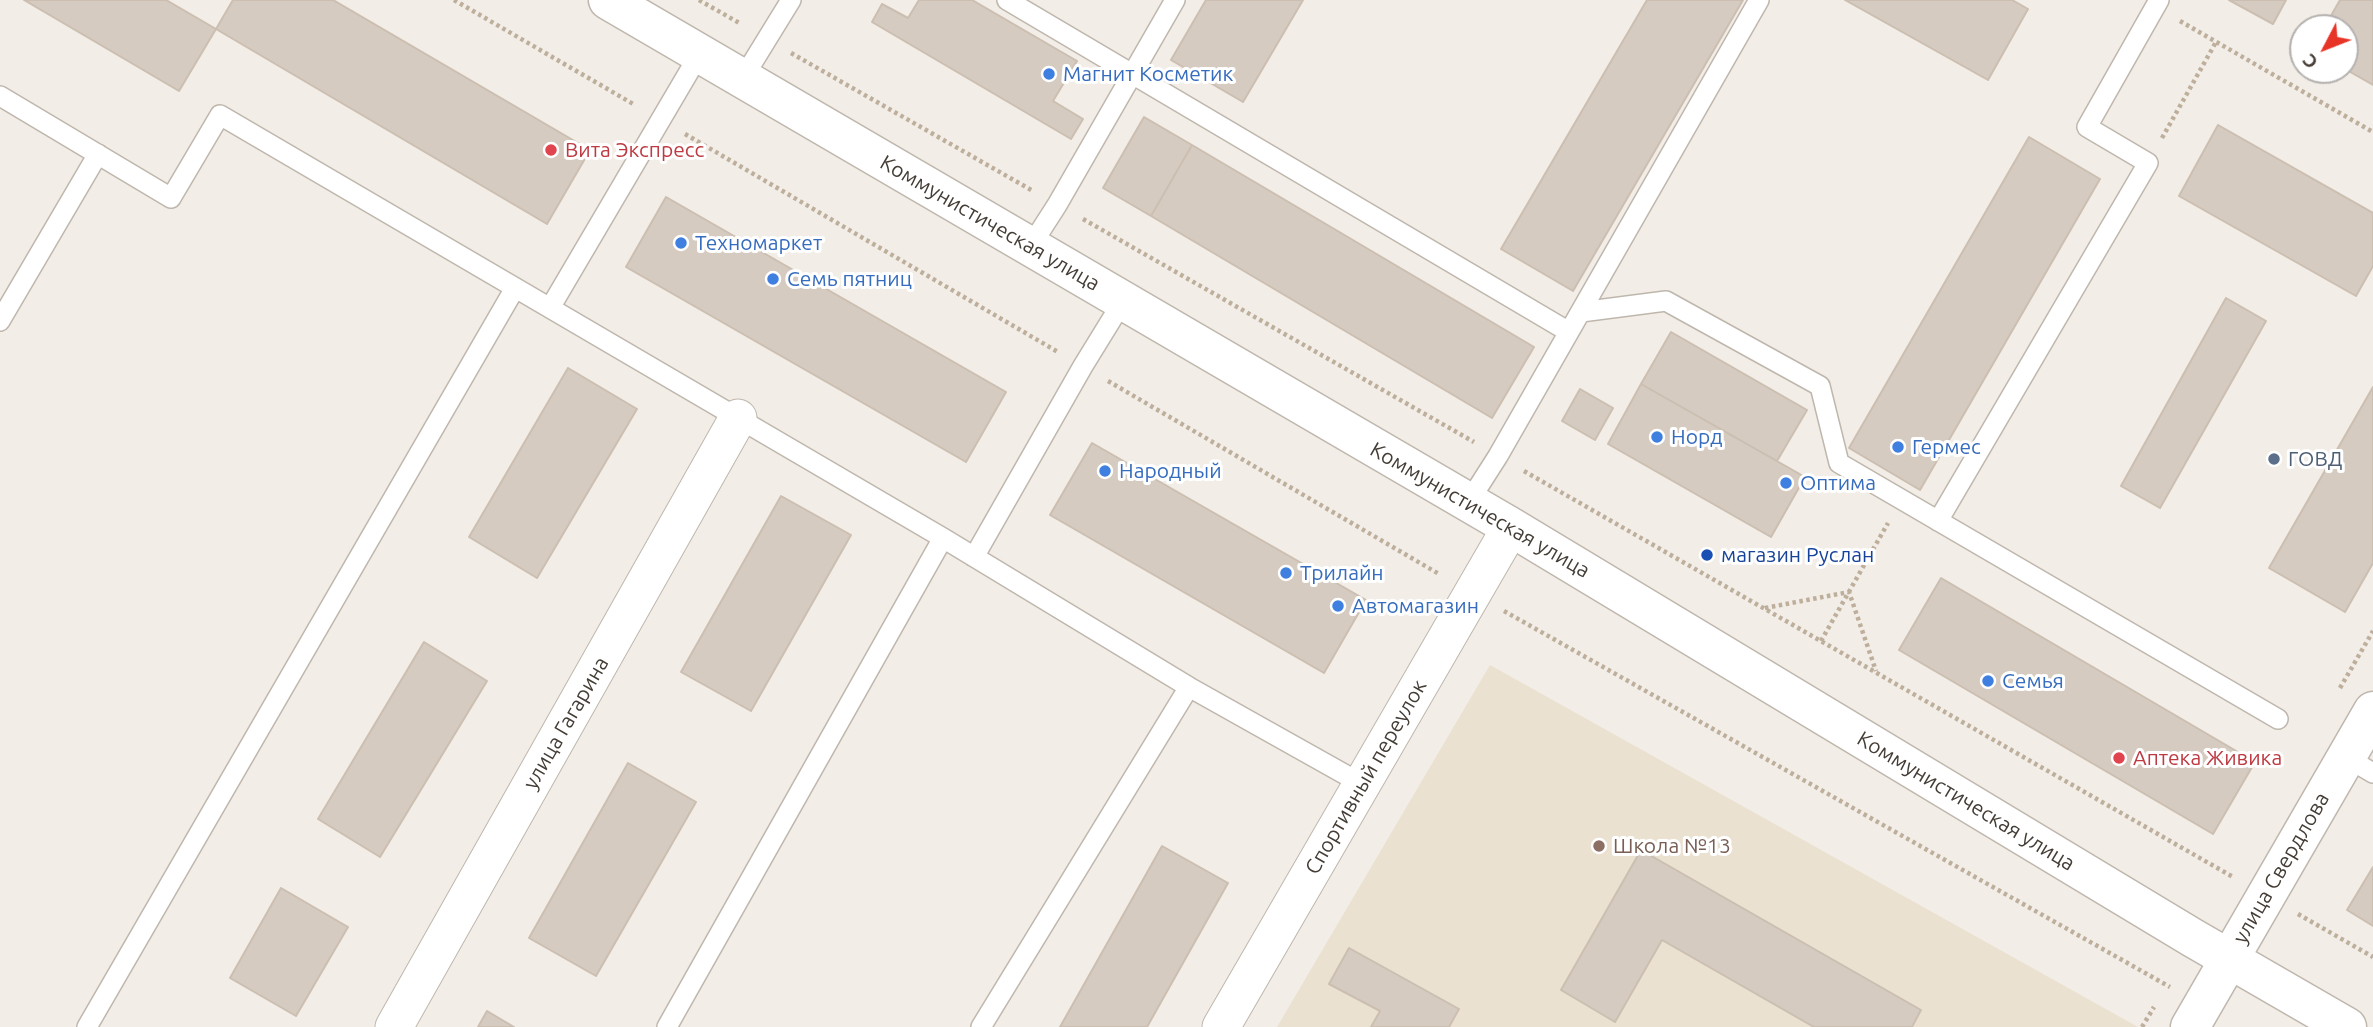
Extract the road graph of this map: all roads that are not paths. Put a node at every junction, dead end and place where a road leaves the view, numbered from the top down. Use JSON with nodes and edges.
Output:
{"nodes":[{"id":1,"x":608,"y":0,"type":"edge"},
{"id":2,"x":791,"y":0,"type":"edge"},
{"id":3,"x":1007,"y":0,"type":"edge"},
{"id":4,"x":1175,"y":0,"type":"edge"},
{"id":5,"x":1759,"y":0,"type":"edge"},
{"id":6,"x":2157,"y":4,"type":"edge"},
{"id":7,"x":700,"y":53,"type":"junction"},
{"id":8,"x":1132,"y":74,"type":"junction"},
{"id":9,"x":743,"y":78,"type":"junction"},
{"id":10,"x":0,"y":96,"type":"edge"},
{"id":11,"x":98,"y":154,"type":"junction"},
{"id":12,"x":1030,"y":247,"type":"junction"},
{"id":13,"x":515,"y":288,"type":"junction"},
{"id":14,"x":1123,"y":301,"type":"junction"},
{"id":15,"x":550,"y":308,"type":"junction"},
{"id":16,"x":1580,"y":312,"type":"junction"},
{"id":17,"x":0,"y":321,"type":"edge"},
{"id":18,"x":1569,"y":332,"type":"junction"},
{"id":19,"x":738,"y":418,"type":"junction"},
{"id":20,"x":1468,"y":503,"type":"junction"},
{"id":21,"x":1938,"y":521,"type":"junction"},
{"id":22,"x":1511,"y":527,"type":"junction"},
{"id":23,"x":943,"y":538,"type":"junction"},
{"id":24,"x":974,"y":557,"type":"junction"},
{"id":25,"x":1189,"y":687,"type":"junction"},
{"id":26,"x":2373,"y":711,"type":"edge"},
{"id":27,"x":2278,"y":719,"type":"dead end"},
{"id":28,"x":2359,"y":765,"type":"edge"},
{"id":29,"x":1362,"y":785,"type":"junction"},
{"id":30,"x":2228,"y":959,"type":"junction"},
{"id":31,"x":2196,"y":1016,"type":"edge"},
{"id":32,"x":88,"y":1027,"type":"edge"},
{"id":33,"x":394,"y":1027,"type":"edge"},
{"id":34,"x":667,"y":1027,"type":"edge"},
{"id":35,"x":981,"y":1027,"type":"edge"},
{"id":36,"x":1221,"y":1027,"type":"edge"},
{"id":37,"x":2347,"y":1027,"type":"edge"}],
"edges":[{"from":1,"to":7,"type":"street","name":"Коммунистическая улица"},
{"from":2,"to":9,"type":"lane"},
{"from":3,"to":8,"type":"lane"},
{"from":4,"to":8,"type":"lane"},
{"from":5,"to":16,"type":"lane"},
{"from":6,"to":21,"type":"lane"},
{"from":7,"to":9,"type":"street","name":"Коммунистическая улица"},
{"from":7,"to":15,"type":"lane"},
{"from":8,"to":12,"type":"lane"},
{"from":8,"to":18,"type":"lane"},
{"from":9,"to":12,"type":"street","name":"Коммунистическая улица"},
{"from":10,"to":11,"type":"lane"},
{"from":11,"to":13,"type":"lane"},
{"from":11,"to":17,"type":"lane"},
{"from":12,"to":14,"type":"street","name":"Коммунистическая улица"},
{"from":13,"to":15,"type":"lane"},
{"from":13,"to":32,"type":"lane"},
{"from":14,"to":20,"type":"street","name":"Коммунистическая улица"},
{"from":14,"to":24,"type":"lane"},
{"from":15,"to":19,"type":"lane"},
{"from":16,"to":18,"type":"lane"},
{"from":16,"to":21,"type":"lane"},
{"from":18,"to":20,"type":"lane"},
{"from":19,"to":23,"type":"lane"},
{"from":19,"to":33,"type":"street","name":"улица Гагарина"},
{"from":20,"to":22,"type":"street","name":"Коммунистическая улица"},
{"from":21,"to":27,"type":"lane"},
{"from":22,"to":29,"type":"street","name":"Спортивный переулок"},
{"from":22,"to":30,"type":"street","name":"Коммунистическая улица"},
{"from":23,"to":24,"type":"lane"},
{"from":23,"to":34,"type":"lane"},
{"from":24,"to":25,"type":"lane"},
{"from":25,"to":29,"type":"lane"},
{"from":25,"to":35,"type":"lane"},
{"from":26,"to":28,"type":"street","name":"улица Свердлова"},
{"from":28,"to":30,"type":"street","name":"улица Свердлова"},
{"from":29,"to":36,"type":"street","name":"Спортивный переулок"},
{"from":30,"to":31,"type":"street","name":"улица Свердлова"},
{"from":30,"to":37,"type":"street","name":"Коммунистическая улица"}]}
